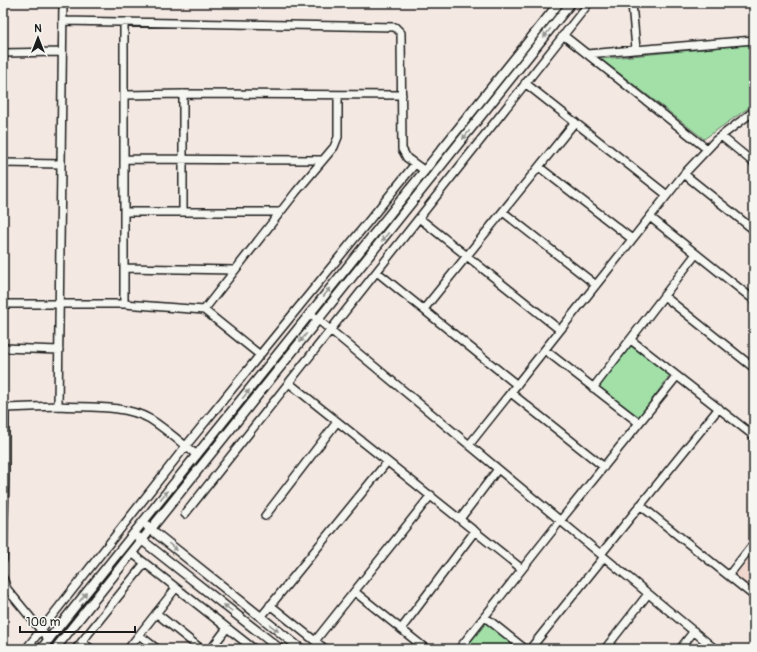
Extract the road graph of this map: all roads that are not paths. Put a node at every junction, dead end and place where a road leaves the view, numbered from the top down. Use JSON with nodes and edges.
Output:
{"nodes":[{"id":1,"x":63,"y":3,"type":"edge"},
{"id":2,"x":559,"y":3,"type":"edge"},
{"id":3,"x":571,"y":3,"type":"edge"},
{"id":4,"x":588,"y":3,"type":"edge"},
{"id":5,"x":632,"y":3,"type":"edge"},
{"id":6,"x":63,"y":21,"type":"junction"},
{"id":7,"x":124,"y":22,"type":"junction"},
{"id":8,"x":563,"y":35,"type":"junction"},
{"id":9,"x":754,"y":40,"type":"edge"},
{"id":10,"x":636,"y":49,"type":"junction"},
{"id":11,"x":62,"y":52,"type":"junction"},
{"id":12,"x":3,"y":53,"type":"edge"},
{"id":13,"x":587,"y":54,"type":"junction"},
{"id":14,"x":525,"y":83,"type":"junction"},
{"id":15,"x":183,"y":94,"type":"junction"},
{"id":16,"x":125,"y":95,"type":"junction"},
{"id":17,"x":338,"y":95,"type":"junction"},
{"id":18,"x":402,"y":96,"type":"junction"},
{"id":19,"x":754,"y":111,"type":"edge"},
{"id":20,"x":575,"y":122,"type":"junction"},
{"id":21,"x":720,"y":136,"type":"junction"},
{"id":22,"x":707,"y":149,"type":"junction"},
{"id":23,"x":125,"y":159,"type":"junction"},
{"id":24,"x":183,"y":159,"type":"junction"},
{"id":25,"x":323,"y":160,"type":"junction"},
{"id":26,"x":754,"y":163,"type":"edge"},
{"id":27,"x":3,"y":164,"type":"edge"},
{"id":28,"x":61,"y":164,"type":"junction"},
{"id":29,"x":415,"y":164,"type":"junction"},
{"id":30,"x":539,"y":167,"type":"junction"},
{"id":31,"x":425,"y":171,"type":"junction"},
{"id":32,"x":684,"y":174,"type":"junction"},
{"id":33,"x":667,"y":195,"type":"junction"},
{"id":34,"x":124,"y":212,"type":"junction"},
{"id":35,"x":183,"y":212,"type":"junction"},
{"id":36,"x":280,"y":212,"type":"junction"},
{"id":37,"x":503,"y":212,"type":"junction"},
{"id":38,"x":650,"y":217,"type":"junction"},
{"id":39,"x":419,"y":218,"type":"junction"},
{"id":40,"x":754,"y":230,"type":"edge"},
{"id":41,"x":632,"y":239,"type":"junction"},
{"id":42,"x":696,"y":254,"type":"junction"},
{"id":43,"x":467,"y":256,"type":"junction"},
{"id":44,"x":125,"y":268,"type":"junction"},
{"id":45,"x":234,"y":270,"type":"junction"},
{"id":46,"x":377,"y":272,"type":"junction"},
{"id":47,"x":596,"y":285,"type":"junction"},
{"id":48,"x":664,"y":296,"type":"junction"},
{"id":49,"x":754,"y":300,"type":"edge"},
{"id":50,"x":3,"y":304,"type":"edge"},
{"id":51,"x":124,"y":304,"type":"junction"},
{"id":52,"x":59,"y":305,"type":"junction"},
{"id":53,"x":424,"y":309,"type":"junction"},
{"id":54,"x":204,"y":310,"type":"junction"},
{"id":55,"x":310,"y":313,"type":"junction"},
{"id":56,"x":318,"y":320,"type":"junction"},
{"id":57,"x":331,"y":330,"type":"junction"},
{"id":58,"x":560,"y":330,"type":"junction"},
{"id":59,"x":631,"y":340,"type":"junction"},
{"id":60,"x":3,"y":348,"type":"edge"},
{"id":61,"x":59,"y":350,"type":"junction"},
{"id":62,"x":545,"y":350,"type":"junction"},
{"id":63,"x":260,"y":355,"type":"junction"},
{"id":64,"x":754,"y":368,"type":"edge"},
{"id":65,"x":677,"y":376,"type":"junction"},
{"id":66,"x":289,"y":383,"type":"junction"},
{"id":67,"x":517,"y":385,"type":"junction"},
{"id":68,"x":593,"y":388,"type":"junction"},
{"id":69,"x":511,"y":392,"type":"junction"},
{"id":70,"x":58,"y":406,"type":"junction"},
{"id":71,"x":4,"y":408,"type":"edge"},
{"id":72,"x":719,"y":408,"type":"junction"},
{"id":73,"x":337,"y":422,"type":"junction"},
{"id":74,"x":639,"y":423,"type":"junction"},
{"id":75,"x":754,"y":436,"type":"edge"},
{"id":76,"x":469,"y":445,"type":"junction"},
{"id":77,"x":185,"y":447,"type":"junction"},
{"id":78,"x":197,"y":455,"type":"junction"},
{"id":79,"x":387,"y":462,"type":"junction"},
{"id":80,"x":604,"y":467,"type":"junction"},
{"id":81,"x":498,"y":469,"type":"junction"},
{"id":82,"x":4,"y":480,"type":"edge"},
{"id":83,"x":431,"y":495,"type":"junction"},
{"id":84,"x":640,"y":505,"type":"junction"},
{"id":85,"x":185,"y":514,"type":"dead end"},
{"id":86,"x":265,"y":516,"type":"dead end"},
{"id":87,"x":460,"y":519,"type":"junction"},
{"id":88,"x":560,"y":520,"type":"junction"},
{"id":89,"x":142,"y":523,"type":"junction"},
{"id":90,"x":150,"y":529,"type":"junction"},
{"id":91,"x":475,"y":531,"type":"junction"},
{"id":92,"x":134,"y":534,"type":"junction"},
{"id":93,"x":142,"y":540,"type":"junction"},
{"id":94,"x":754,"y":543,"type":"edge"},
{"id":95,"x":132,"y":553,"type":"junction"},
{"id":96,"x":602,"y":555,"type":"junction"},
{"id":97,"x":3,"y":560,"type":"edge"},
{"id":98,"x":145,"y":563,"type":"junction"},
{"id":99,"x":522,"y":569,"type":"junction"},
{"id":100,"x":729,"y":575,"type":"junction"},
{"id":101,"x":3,"y":578,"type":"edge"},
{"id":102,"x":176,"y":588,"type":"junction"},
{"id":103,"x":355,"y":592,"type":"junction"},
{"id":104,"x":648,"y":594,"type":"junction"},
{"id":105,"x":754,"y":596,"type":"edge"},
{"id":106,"x":270,"y":605,"type":"junction"},
{"id":107,"x":156,"y":613,"type":"junction"},
{"id":108,"x":485,"y":616,"type":"junction"},
{"id":109,"x":260,"y":617,"type":"junction"},
{"id":110,"x":228,"y":628,"type":"junction"},
{"id":111,"x":401,"y":629,"type":"junction"},
{"id":112,"x":41,"y":630,"type":"junction"},
{"id":113,"x":694,"y":631,"type":"junction"},
{"id":114,"x":139,"y":635,"type":"junction"},
{"id":115,"x":49,"y":640,"type":"junction"},
{"id":116,"x":315,"y":641,"type":"junction"},
{"id":117,"x":82,"y":642,"type":"junction"},
{"id":118,"x":246,"y":647,"type":"edge"},
{"id":119,"x":26,"y":649,"type":"edge"},
{"id":120,"x":41,"y":649,"type":"edge"},
{"id":121,"x":55,"y":649,"type":"edge"},
{"id":122,"x":76,"y":649,"type":"edge"},
{"id":123,"x":91,"y":649,"type":"edge"},
{"id":124,"x":128,"y":649,"type":"edge"},
{"id":125,"x":157,"y":649,"type":"edge"},
{"id":126,"x":201,"y":649,"type":"edge"},
{"id":127,"x":211,"y":649,"type":"edge"},
{"id":128,"x":254,"y":649,"type":"edge"},
{"id":129,"x":280,"y":649,"type":"edge"},
{"id":130,"x":301,"y":649,"type":"edge"},
{"id":131,"x":325,"y":649,"type":"edge"},
{"id":132,"x":426,"y":649,"type":"edge"},
{"id":133,"x":459,"y":649,"type":"edge"},
{"id":134,"x":525,"y":649,"type":"edge"},
{"id":135,"x":530,"y":649,"type":"edge"},
{"id":136,"x":605,"y":649,"type":"edge"},
{"id":137,"x":680,"y":649,"type":"edge"},
{"id":138,"x":715,"y":649,"type":"edge"}],
"edges":[{"from":1,"to":6,"type":"street"},
{"from":2,"to":31,"type":"street"},
{"from":3,"to":56,"type":"street","one_way":true},
{"from":4,"to":8,"type":"street"},
{"from":5,"to":10,"type":"street"},
{"from":6,"to":7,"type":"street"},
{"from":6,"to":11,"type":"street"},
{"from":7,"to":16,"type":"street"},
{"from":7,"to":18,"type":"street"},
{"from":8,"to":13,"type":"street"},
{"from":8,"to":14,"type":"street"},
{"from":9,"to":10,"type":"street"},
{"from":10,"to":13,"type":"street"},
{"from":11,"to":12,"type":"street"},
{"from":11,"to":28,"type":"street"},
{"from":13,"to":22,"type":"street"},
{"from":14,"to":20,"type":"street"},
{"from":14,"to":39,"type":"street"},
{"from":15,"to":16,"type":"street"},
{"from":15,"to":17,"type":"street"},
{"from":15,"to":24,"type":"street"},
{"from":16,"to":23,"type":"street"},
{"from":17,"to":18,"type":"street"},
{"from":17,"to":25,"type":"street"},
{"from":18,"to":29,"type":"street"},
{"from":19,"to":21,"type":"street"},
{"from":20,"to":30,"type":"street"},
{"from":20,"to":33,"type":"street"},
{"from":21,"to":22,"type":"street"},
{"from":21,"to":26,"type":"street"},
{"from":22,"to":32,"type":"street"},
{"from":23,"to":24,"type":"street"},
{"from":23,"to":34,"type":"street"},
{"from":24,"to":25,"type":"street"},
{"from":24,"to":35,"type":"street"},
{"from":25,"to":36,"type":"street"},
{"from":27,"to":28,"type":"street"},
{"from":28,"to":52,"type":"street"},
{"from":29,"to":31,"type":"street"},
{"from":29,"to":63,"type":"street"},
{"from":30,"to":37,"type":"street"},
{"from":30,"to":41,"type":"street"},
{"from":55,"to":31,"type":"street","one_way":true},
{"from":32,"to":33,"type":"street"},
{"from":32,"to":40,"type":"street"},
{"from":33,"to":38,"type":"street"},
{"from":34,"to":35,"type":"street"},
{"from":34,"to":44,"type":"street"},
{"from":35,"to":36,"type":"street"},
{"from":36,"to":45,"type":"street"},
{"from":37,"to":43,"type":"street"},
{"from":37,"to":47,"type":"street"},
{"from":38,"to":41,"type":"street"},
{"from":38,"to":42,"type":"street"},
{"from":39,"to":43,"type":"street"},
{"from":39,"to":46,"type":"street"},
{"from":41,"to":47,"type":"street"},
{"from":42,"to":48,"type":"street"},
{"from":42,"to":49,"type":"street"},
{"from":43,"to":53,"type":"street"},
{"from":43,"to":58,"type":"street"},
{"from":44,"to":45,"type":"street"},
{"from":44,"to":51,"type":"street"},
{"from":45,"to":54,"type":"street"},
{"from":46,"to":53,"type":"street"},
{"from":46,"to":57,"type":"street"},
{"from":47,"to":58,"type":"street"},
{"from":48,"to":59,"type":"street"},
{"from":48,"to":64,"type":"street"},
{"from":50,"to":52,"type":"street"},
{"from":51,"to":52,"type":"street"},
{"from":51,"to":54,"type":"street"},
{"from":52,"to":61,"type":"street"},
{"from":53,"to":67,"type":"street"},
{"from":54,"to":63,"type":"street"},
{"from":55,"to":56,"type":"street"},
{"from":78,"to":55,"type":"street","one_way":true},
{"from":56,"to":57,"type":"street"},
{"from":56,"to":90,"type":"street","one_way":true},
{"from":57,"to":66,"type":"street"},
{"from":57,"to":76,"type":"street"},
{"from":58,"to":62,"type":"street"},
{"from":59,"to":65,"type":"street"},
{"from":59,"to":68,"type":"street"},
{"from":60,"to":61,"type":"street"},
{"from":61,"to":70,"type":"street"},
{"from":62,"to":67,"type":"street"},
{"from":62,"to":68,"type":"street"},
{"from":63,"to":77,"type":"street"},
{"from":65,"to":72,"type":"street"},
{"from":65,"to":74,"type":"street"},
{"from":66,"to":73,"type":"street"},
{"from":66,"to":85,"type":"street"},
{"from":67,"to":69,"type":"street"},
{"from":68,"to":74,"type":"street"},
{"from":69,"to":76,"type":"street"},
{"from":69,"to":80,"type":"street"},
{"from":70,"to":71,"type":"street"},
{"from":70,"to":77,"type":"street"},
{"from":71,"to":82,"type":"street"},
{"from":72,"to":75,"type":"street"},
{"from":72,"to":84,"type":"street"},
{"from":73,"to":79,"type":"street"},
{"from":73,"to":86,"type":"street"},
{"from":74,"to":80,"type":"street"},
{"from":76,"to":81,"type":"street"},
{"from":77,"to":78,"type":"street"},
{"from":77,"to":112,"type":"street"},
{"from":89,"to":78,"type":"street","one_way":true},
{"from":79,"to":83,"type":"street"},
{"from":79,"to":106,"type":"street"},
{"from":80,"to":88,"type":"street"},
{"from":81,"to":87,"type":"street"},
{"from":81,"to":88,"type":"street"},
{"from":82,"to":97,"type":"street"},
{"from":83,"to":87,"type":"street"},
{"from":83,"to":103,"type":"street"},
{"from":84,"to":96,"type":"street"},
{"from":84,"to":100,"type":"street"},
{"from":87,"to":91,"type":"street"},
{"from":88,"to":96,"type":"street"},
{"from":88,"to":99,"type":"street"},
{"from":89,"to":90,"type":"street"},
{"from":89,"to":92,"type":"street"},
{"from":90,"to":93,"type":"street"},
{"from":90,"to":109,"type":"street","one_way":true},
{"from":91,"to":99,"type":"street"},
{"from":91,"to":111,"type":"street"},
{"from":92,"to":93,"type":"street"},
{"from":115,"to":92,"type":"street","one_way":true},
{"from":93,"to":95,"type":"street"},
{"from":129,"to":93,"type":"street","one_way":true},
{"from":94,"to":100,"type":"street"},
{"from":95,"to":98,"type":"street"},
{"from":95,"to":121,"type":"street"},
{"from":96,"to":104,"type":"street"},
{"from":96,"to":135,"type":"street"},
{"from":98,"to":102,"type":"street"},
{"from":98,"to":117,"type":"street"},
{"from":99,"to":108,"type":"street"},
{"from":100,"to":105,"type":"street"},
{"from":101,"to":112,"type":"street"},
{"from":102,"to":107,"type":"street"},
{"from":102,"to":110,"type":"street"},
{"from":103,"to":111,"type":"street"},
{"from":103,"to":116,"type":"street"},
{"from":104,"to":113,"type":"street"},
{"from":104,"to":136,"type":"street"},
{"from":106,"to":109,"type":"street"},
{"from":106,"to":116,"type":"street"},
{"from":107,"to":114,"type":"street"},
{"from":107,"to":126,"type":"street"},
{"from":108,"to":133,"type":"street"},
{"from":108,"to":134,"type":"street"},
{"from":109,"to":130,"type":"street","one_way":true},
{"from":110,"to":118,"type":"street"},
{"from":110,"to":127,"type":"street"},
{"from":111,"to":132,"type":"street"},
{"from":112,"to":115,"type":"street"},
{"from":112,"to":119,"type":"street"},
{"from":113,"to":137,"type":"street"},
{"from":113,"to":138,"type":"street"},
{"from":114,"to":124,"type":"street"},
{"from":114,"to":125,"type":"street"},
{"from":115,"to":120,"type":"street"},
{"from":116,"to":131,"type":"street"},
{"from":117,"to":122,"type":"street"},
{"from":117,"to":123,"type":"street"},
{"from":118,"to":128,"type":"street"}]}
